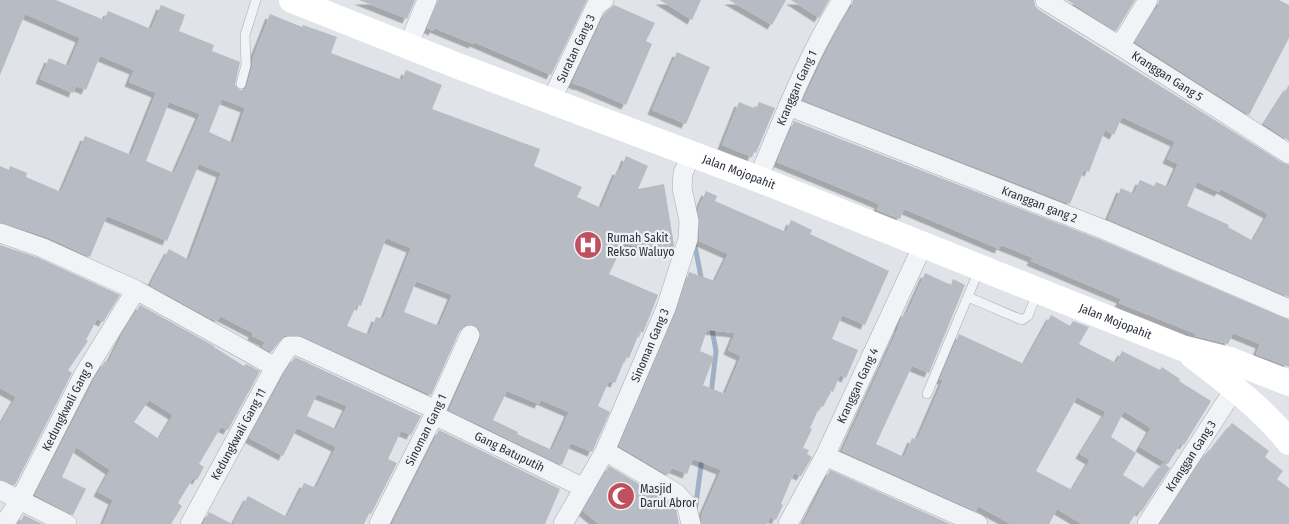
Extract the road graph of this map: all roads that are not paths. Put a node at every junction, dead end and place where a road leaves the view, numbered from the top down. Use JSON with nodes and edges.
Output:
{"nodes":[{"id":1,"x":256,"y":0,"type":"edge"},
{"id":2,"x":292,"y":0,"type":"edge"},
{"id":3,"x":427,"y":0,"type":"edge"},
{"id":4,"x":842,"y":0,"type":"edge"},
{"id":5,"x":1045,"y":0,"type":"edge"},
{"id":6,"x":1148,"y":0,"type":"edge"},
{"id":7,"x":595,"y":2,"type":"edge"},
{"id":8,"x":408,"y":46,"type":"junction"},
{"id":9,"x":1120,"y":46,"type":"junction"},
{"id":10,"x":241,"y":84,"type":"dead end"},
{"id":11,"x":550,"y":101,"type":"junction"},
{"id":12,"x":788,"y":106,"type":"junction"},
{"id":13,"x":1289,"y":154,"type":"edge"},
{"id":14,"x":691,"y":155,"type":"junction"},
{"id":15,"x":758,"y":179,"type":"junction"},
{"id":16,"x":0,"y":234,"type":"edge"},
{"id":17,"x":923,"y":245,"type":"junction"},
{"id":18,"x":980,"y":268,"type":"junction"},
{"id":19,"x":136,"y":290,"type":"junction"},
{"id":20,"x":1038,"y":291,"type":"junction"},
{"id":21,"x":968,"y":297,"type":"junction"},
{"id":22,"x":1289,"y":309,"type":"edge"},
{"id":23,"x":470,"y":335,"type":"dead end"},
{"id":24,"x":289,"y":346,"type":"joint"},
{"id":25,"x":1182,"y":348,"type":"junction"},
{"id":26,"x":275,"y":367,"type":"junction"},
{"id":27,"x":1289,"y":382,"type":"edge"},
{"id":28,"x":1235,"y":388,"type":"junction"},
{"id":29,"x":927,"y":394,"type":"dead end"},
{"id":30,"x":435,"y":413,"type":"junction"},
{"id":31,"x":1289,"y":442,"type":"edge"},
{"id":32,"x":605,"y":451,"type":"junction"},
{"id":33,"x":825,"y":456,"type":"junction"},
{"id":34,"x":584,"y":488,"type":"junction"},
{"id":35,"x":0,"y":490,"type":"edge"},
{"id":36,"x":20,"y":500,"type":"junction"},
{"id":37,"x":4,"y":524,"type":"edge"},
{"id":38,"x":68,"y":524,"type":"edge"},
{"id":39,"x":190,"y":524,"type":"edge"},
{"id":40,"x":379,"y":524,"type":"edge"},
{"id":41,"x":563,"y":524,"type":"edge"},
{"id":42,"x":691,"y":524,"type":"edge"},
{"id":43,"x":788,"y":524,"type":"edge"},
{"id":44,"x":978,"y":524,"type":"edge"},
{"id":45,"x":1147,"y":524,"type":"edge"}],
"edges":[{"from":1,"to":10,"type":"lane"},
{"from":2,"to":8,"type":"main road","name":"Jalan Mojopahit"},
{"from":3,"to":8,"type":"street"},
{"from":4,"to":12,"type":"street","name":"Kranggan Gang 1"},
{"from":5,"to":9,"type":"street","name":"Kranggan Gang 5"},
{"from":6,"to":9,"type":"street"},
{"from":7,"to":11,"type":"street","name":"Suratan Gang 3"},
{"from":8,"to":11,"type":"main road","name":"Jalan Mojopahit"},
{"from":9,"to":13,"type":"street","name":"Kranggan Gang 5"},
{"from":11,"to":14,"type":"main road","name":"Jalan Mojopahit"},
{"from":12,"to":15,"type":"street","name":"Kranggan Gang 1"},
{"from":12,"to":22,"type":"street","name":"Kranggan gang 2"},
{"from":14,"to":15,"type":"main road","name":"Jalan Mojopahit"},
{"from":14,"to":32,"type":"street","name":"Sinoman Gang 3"},
{"from":15,"to":17,"type":"main road","name":"Jalan Mojopahit"},
{"from":16,"to":19,"type":"street"},
{"from":17,"to":18,"type":"main road","name":"Jalan Mojopahit"},
{"from":17,"to":33,"type":"street","name":"Kranggan Gang 4"},
{"from":18,"to":20,"type":"main road","name":"Jalan Mojopahit"},
{"from":18,"to":21,"type":"lane"},
{"from":19,"to":26,"type":"street"},
{"from":19,"to":36,"type":"street","name":"Kedungkwali Gang 9"},
{"from":20,"to":21,"type":"lane"},
{"from":20,"to":25,"type":"main road","name":"Jalan Mojopahit"},
{"from":21,"to":29,"type":"lane"},
{"from":23,"to":30,"type":"street","name":"Sinoman Gang 1"},
{"from":24,"to":26,"type":"street","name":"Kedungkwali Gang 11"},
{"from":24,"to":30,"type":"street","name":"Gang Batuputih"},
{"from":25,"to":27,"type":"main road","name":"Jalan Mojopahit"},
{"from":25,"to":28,"type":"main road","name":"Jalan Mojopahit"},
{"from":26,"to":39,"type":"street","name":"Kedungkwali Gang 11"},
{"from":28,"to":31,"type":"main road","name":"Jalan Mojopahit"},
{"from":28,"to":45,"type":"street","name":"Kranggan Gang 3"},
{"from":30,"to":34,"type":"street","name":"Gang Batuputih"},
{"from":30,"to":40,"type":"street","name":"Sinoman Gang 1"},
{"from":32,"to":34,"type":"street","name":"Sinoman Gang 3"},
{"from":32,"to":42,"type":"street"},
{"from":33,"to":43,"type":"street","name":"Kranggan Gang 4"},
{"from":33,"to":44,"type":"street"},
{"from":34,"to":41,"type":"street","name":"Sinoman Gang 3"},
{"from":35,"to":36,"type":"street"},
{"from":36,"to":37,"type":"street","name":"Kedungkwali Gang 9"},
{"from":36,"to":38,"type":"street"}]}
